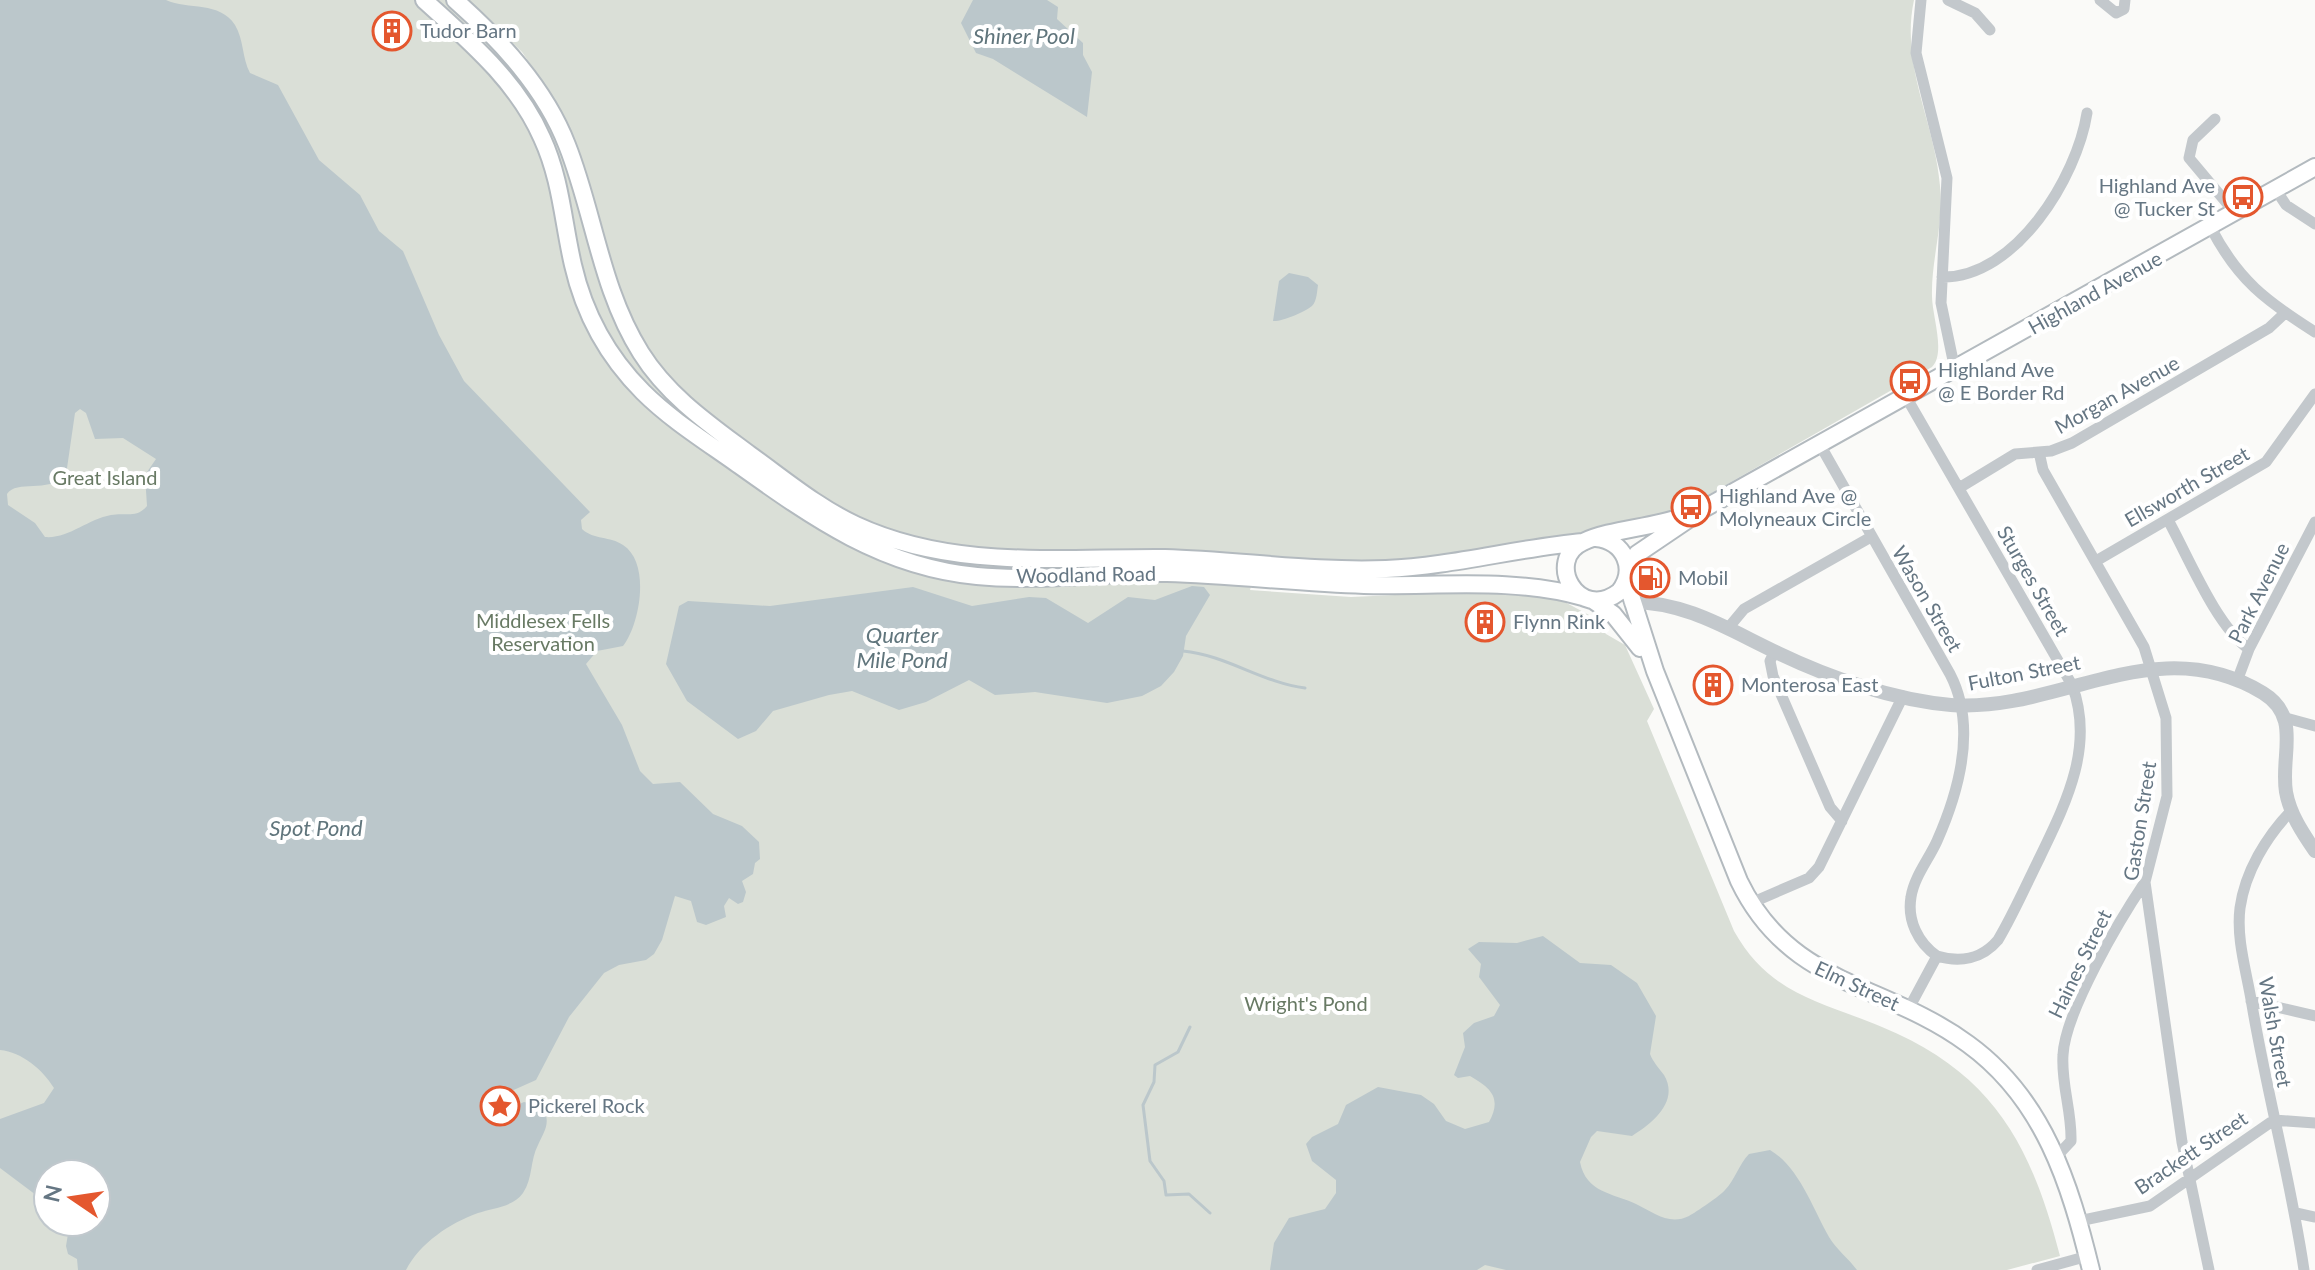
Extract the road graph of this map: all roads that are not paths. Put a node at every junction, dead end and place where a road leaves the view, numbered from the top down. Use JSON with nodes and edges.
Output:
{"nodes":[{"id":1,"x":424,"y":0,"type":"edge"},
{"id":2,"x":455,"y":0,"type":"edge"},
{"id":3,"x":1921,"y":0,"type":"edge"},
{"id":4,"x":1948,"y":0,"type":"edge"},
{"id":5,"x":2100,"y":0,"type":"edge"},
{"id":6,"x":2125,"y":0,"type":"edge"},
{"id":7,"x":1990,"y":30,"type":"dead end"},
{"id":8,"x":2087,"y":113,"type":"dead end"},
{"id":9,"x":2215,"y":119,"type":"dead end"},
{"id":10,"x":2315,"y":167,"type":"edge"},
{"id":11,"x":2276,"y":190,"type":"junction"},
{"id":12,"x":2236,"y":214,"type":"junction"},
{"id":13,"x":2315,"y":224,"type":"edge"},
{"id":14,"x":2211,"y":228,"type":"junction"},
{"id":15,"x":594,"y":229,"type":"junction"},
{"id":16,"x":567,"y":235,"type":"junction"},
{"id":17,"x":1942,"y":277,"type":"junction"},
{"id":18,"x":2285,"y":313,"type":"junction"},
{"id":19,"x":2315,"y":332,"type":"edge"},
{"id":20,"x":1955,"y":370,"type":"junction"},
{"id":21,"x":658,"y":377,"type":"junction"},
{"id":22,"x":642,"y":391,"type":"junction"},
{"id":23,"x":2315,"y":394,"type":"edge"},
{"id":24,"x":1905,"y":395,"type":"junction"},
{"id":25,"x":1819,"y":443,"type":"junction"},
{"id":26,"x":2039,"y":452,"type":"junction"},
{"id":27,"x":1959,"y":488,"type":"junction"},
{"id":28,"x":1705,"y":508,"type":"junction"},
{"id":29,"x":2168,"y":520,"type":"junction"},
{"id":30,"x":2315,"y":522,"type":"edge"},
{"id":31,"x":1871,"y":537,"type":"junction"},
{"id":32,"x":1590,"y":540,"type":"junction"},
{"id":33,"x":2096,"y":561,"type":"junction"},
{"id":34,"x":1224,"y":569,"type":"junction"},
{"id":35,"x":1627,"y":575,"type":"junction"},
{"id":36,"x":1588,"y":599,"type":"junction"},
{"id":37,"x":1631,"y":602,"type":"junction"},
{"id":38,"x":1729,"y":627,"type":"junction"},
{"id":39,"x":2249,"y":649,"type":"junction"},
{"id":40,"x":1775,"y":651,"type":"junction"},
{"id":41,"x":2153,"y":667,"type":"junction"},
{"id":42,"x":1655,"y":671,"type":"junction"},
{"id":43,"x":2237,"y":681,"type":"junction"},
{"id":44,"x":2072,"y":685,"type":"junction"},
{"id":45,"x":1903,"y":696,"type":"junction"},
{"id":46,"x":1964,"y":705,"type":"junction"},
{"id":47,"x":2286,"y":718,"type":"junction"},
{"id":48,"x":2315,"y":726,"type":"edge"},
{"id":49,"x":1858,"y":788,"type":"junction"},
{"id":50,"x":1822,"y":790,"type":"junction"},
{"id":51,"x":2291,"y":811,"type":"junction"},
{"id":52,"x":1842,"y":821,"type":"junction"},
{"id":53,"x":2315,"y":851,"type":"edge"},
{"id":54,"x":2145,"y":882,"type":"junction"},
{"id":55,"x":1751,"y":903,"type":"junction"},
{"id":56,"x":1937,"y":956,"type":"junction"},
{"id":57,"x":2251,"y":1001,"type":"junction"},
{"id":58,"x":1908,"y":1010,"type":"junction"},
{"id":59,"x":2315,"y":1015,"type":"edge"},
{"id":60,"x":2274,"y":1120,"type":"junction"},
{"id":61,"x":2315,"y":1123,"type":"edge"},
{"id":62,"x":2057,"y":1156,"type":"junction"},
{"id":63,"x":2188,"y":1179,"type":"junction"},
{"id":64,"x":2296,"y":1213,"type":"junction"},
{"id":65,"x":2315,"y":1217,"type":"edge"},
{"id":66,"x":2079,"y":1221,"type":"junction"},
{"id":67,"x":2090,"y":1263,"type":"edge"},
{"id":68,"x":2037,"y":1270,"type":"edge"},
{"id":69,"x":2209,"y":1270,"type":"edge"},
{"id":70,"x":2304,"y":1270,"type":"edge"}],
"edges":[{"from":1,"to":16,"type":"main road","name":"Woodland Road"},
{"from":2,"to":15,"type":"main road","name":"Woodland Road"},
{"from":3,"to":17,"type":"street"},
{"from":4,"to":7,"type":"street"},
{"from":5,"to":6,"type":"street"},
{"from":8,"to":17,"type":"street"},
{"from":9,"to":12,"type":"street"},
{"from":10,"to":11,"type":"main road","name":"Highland Avenue"},
{"from":11,"to":12,"type":"main road","name":"Highland Avenue"},
{"from":11,"to":13,"type":"street"},
{"from":12,"to":14,"type":"main road","name":"Highland Avenue"},
{"from":14,"to":18,"type":"street"},
{"from":14,"to":20,"type":"main road","name":"Highland Avenue"},
{"from":15,"to":16,"type":"main road"},
{"from":15,"to":21,"type":"main road","name":"Woodland Road"},
{"from":16,"to":22,"type":"main road","name":"Woodland Road"},
{"from":17,"to":20,"type":"street"},
{"from":18,"to":19,"type":"street"},
{"from":18,"to":26,"type":"street","name":"Morgan Avenue"},
{"from":20,"to":24,"type":"main road","name":"Highland Avenue"},
{"from":21,"to":22,"type":"main road"},
{"from":21,"to":34,"type":"main road","name":"Woodland Road"},
{"from":22,"to":34,"type":"main road","name":"Woodland Road"},
{"from":23,"to":29,"type":"street","name":"Ellsworth Street"},
{"from":24,"to":25,"type":"main road","name":"Highland Avenue"},
{"from":24,"to":27,"type":"street","name":"Sturges Street"},
{"from":25,"to":28,"type":"main road","name":"Highland Avenue"},
{"from":25,"to":31,"type":"street","name":"Wason Street"},
{"from":26,"to":27,"type":"street","name":"Morgan Avenue"},
{"from":26,"to":33,"type":"street","name":"Gaston Street"},
{"from":27,"to":44,"type":"street","name":"Sturges Street"},
{"from":28,"to":32,"type":"main road","name":"Highland Avenue"},
{"from":28,"to":35,"type":"main road","name":"Highland Avenue"},
{"from":29,"to":33,"type":"street","name":"Ellsworth Street"},
{"from":29,"to":39,"type":"street"},
{"from":30,"to":39,"type":"street","name":"Park Avenue"},
{"from":31,"to":38,"type":"street"},
{"from":31,"to":46,"type":"street","name":"Wason Street"},
{"from":32,"to":34,"type":"main road","name":"Woodland Road"},
{"from":32,"to":35,"type":"main road"},
{"from":32,"to":36,"type":"main road"},
{"from":33,"to":41,"type":"street","name":"Gaston Street"},
{"from":34,"to":36,"type":"main road","name":"Woodland Road"},
{"from":35,"to":36,"type":"main road"},
{"from":35,"to":37,"type":"main road","name":"Elm Street"},
{"from":36,"to":42,"type":"main road","name":"Elm Street"},
{"from":37,"to":38,"type":"street","name":"Fulton Street"},
{"from":37,"to":42,"type":"main road","name":"Elm Street"},
{"from":38,"to":40,"type":"street","name":"Fulton Street"},
{"from":39,"to":43,"type":"street","name":"Park Avenue"},
{"from":40,"to":45,"type":"street","name":"Fulton Street"},
{"from":40,"to":50,"type":"street"},
{"from":41,"to":43,"type":"street","name":"Fulton Street"},
{"from":41,"to":44,"type":"street","name":"Fulton Street"},
{"from":41,"to":54,"type":"street","name":"Gaston Street"},
{"from":42,"to":55,"type":"main road","name":"Elm Street"},
{"from":43,"to":47,"type":"street","name":"Fulton Street"},
{"from":44,"to":46,"type":"street","name":"Fulton Street"},
{"from":44,"to":56,"type":"street","name":"Sturges Street"},
{"from":45,"to":46,"type":"street","name":"Fulton Street"},
{"from":45,"to":49,"type":"street"},
{"from":46,"to":56,"type":"street","name":"Wason Street"},
{"from":47,"to":48,"type":"street"},
{"from":47,"to":51,"type":"street"},
{"from":49,"to":50,"type":"street"},
{"from":49,"to":52,"type":"street"},
{"from":50,"to":52,"type":"street"},
{"from":51,"to":53,"type":"street"},
{"from":51,"to":57,"type":"street","name":"Walsh Street"},
{"from":52,"to":55,"type":"street"},
{"from":54,"to":62,"type":"street","name":"Haines Street"},
{"from":54,"to":63,"type":"street","name":"Gaston Street"},
{"from":55,"to":58,"type":"main road","name":"Elm Street"},
{"from":56,"to":58,"type":"street"},
{"from":57,"to":59,"type":"street"},
{"from":57,"to":60,"type":"street","name":"Walsh Street"},
{"from":58,"to":62,"type":"main road","name":"Elm Street"},
{"from":60,"to":61,"type":"street"},
{"from":60,"to":63,"type":"street","name":"Brackett Street"},
{"from":60,"to":64,"type":"street","name":"Walsh Street"},
{"from":62,"to":66,"type":"main road","name":"Elm Street"},
{"from":63,"to":66,"type":"street","name":"Brackett Street"},
{"from":63,"to":69,"type":"street","name":"Gaston Street"},
{"from":64,"to":65,"type":"street"},
{"from":64,"to":70,"type":"street","name":"Walsh Street"},
{"from":66,"to":67,"type":"main road","name":"Elm Street"},
{"from":67,"to":68,"type":"street"}]}
